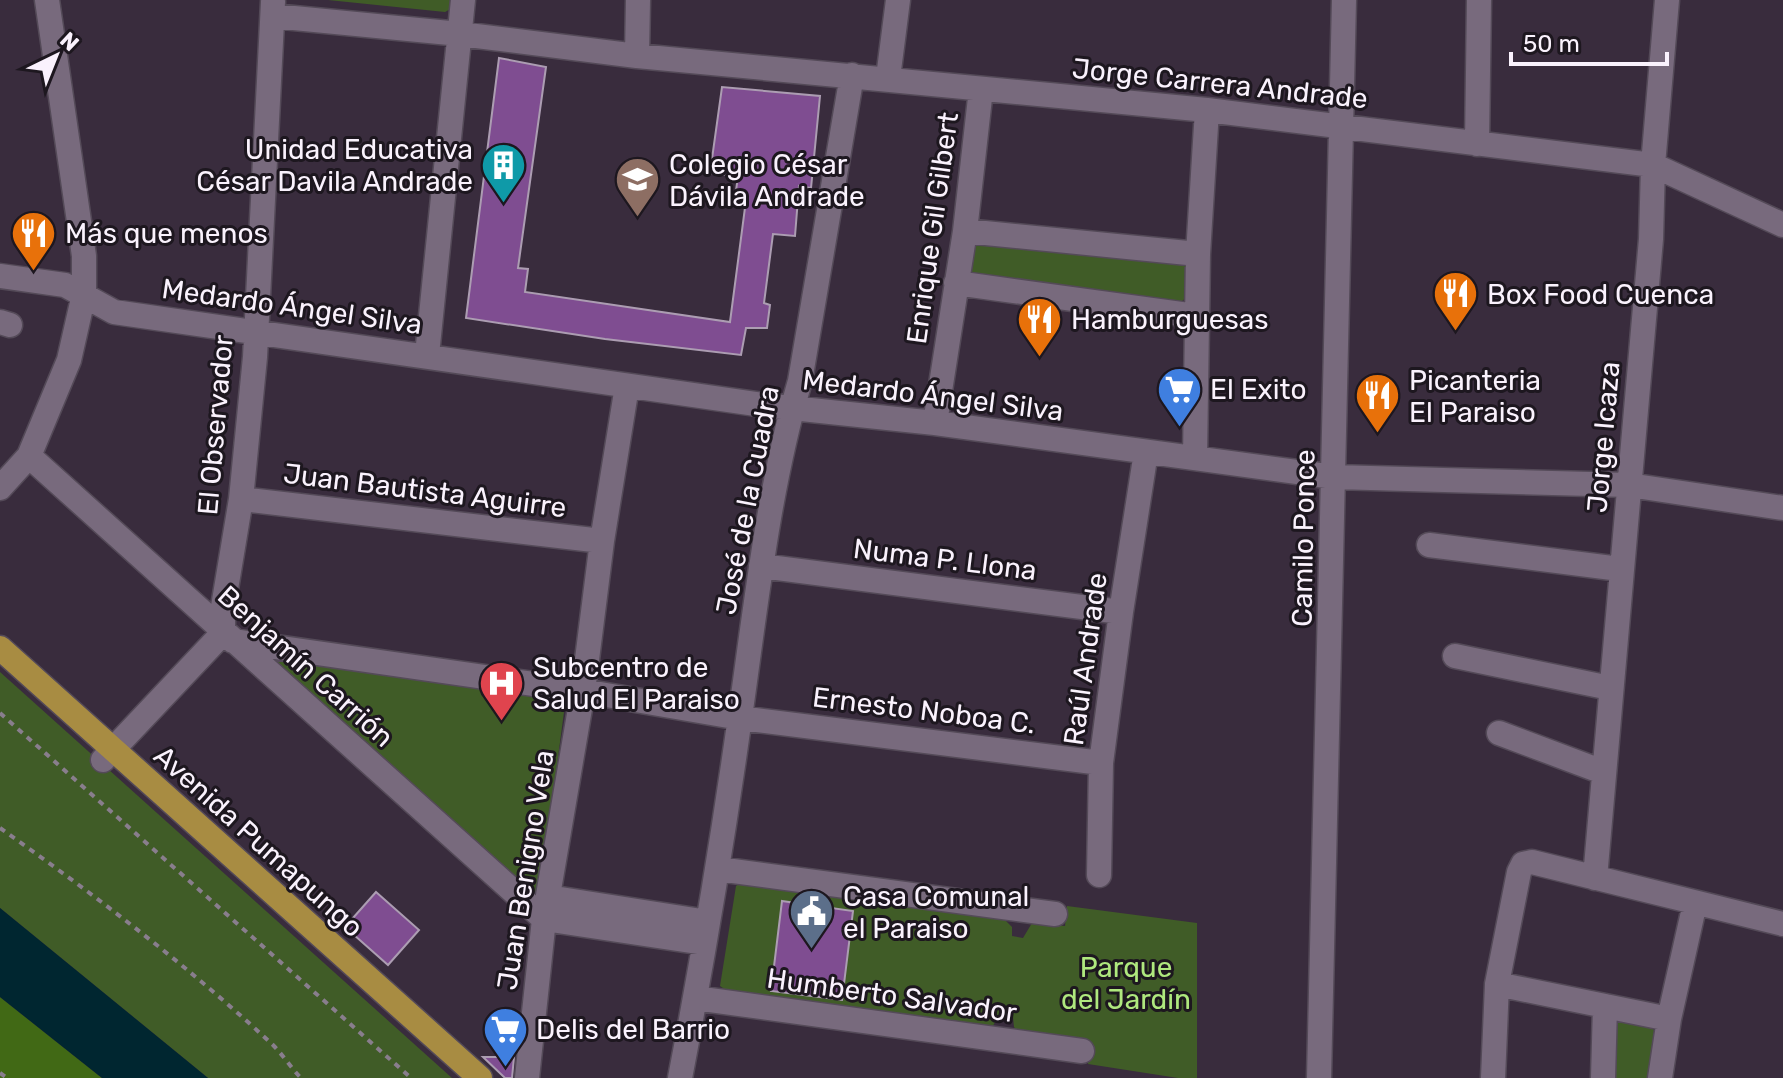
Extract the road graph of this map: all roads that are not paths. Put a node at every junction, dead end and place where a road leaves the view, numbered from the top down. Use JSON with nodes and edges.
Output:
{"nodes":[{"id":1,"x":47,"y":0,"type":"edge"},
{"id":2,"x":463,"y":0,"type":"edge"},
{"id":3,"x":638,"y":0,"type":"edge"},
{"id":4,"x":898,"y":0,"type":"edge"},
{"id":5,"x":1344,"y":0,"type":"edge"},
{"id":6,"x":1479,"y":0,"type":"edge"},
{"id":7,"x":1667,"y":0,"type":"edge"},
{"id":8,"x":273,"y":8,"type":"edge"},
{"id":9,"x":460,"y":34,"type":"junction"},
{"id":10,"x":637,"y":56,"type":"junction"},
{"id":11,"x":852,"y":75,"type":"junction"},
{"id":12,"x":888,"y":78,"type":"junction"},
{"id":13,"x":981,"y":89,"type":"junction"},
{"id":14,"x":1207,"y":110,"type":"junction"},
{"id":15,"x":1341,"y":125,"type":"junction"},
{"id":16,"x":1477,"y":144,"type":"junction"},
{"id":17,"x":1653,"y":165,"type":"junction"},
{"id":18,"x":1783,"y":225,"type":"edge"},
{"id":19,"x":965,"y":231,"type":"junction"},
{"id":20,"x":1198,"y":254,"type":"junction"},
{"id":21,"x":0,"y":276,"type":"edge"},
{"id":22,"x":956,"y":283,"type":"junction"},
{"id":23,"x":84,"y":294,"type":"junction"},
{"id":24,"x":1196,"y":316,"type":"junction"},
{"id":25,"x":255,"y":332,"type":"junction"},
{"id":26,"x":427,"y":355,"type":"junction"},
{"id":27,"x":627,"y":386,"type":"junction"},
{"id":28,"x":792,"y":408,"type":"junction"},
{"id":29,"x":935,"y":423,"type":"junction"},
{"id":30,"x":1146,"y":452,"type":"junction"},
{"id":31,"x":29,"y":456,"type":"junction"},
{"id":32,"x":1195,"y":458,"type":"junction"},
{"id":33,"x":1334,"y":477,"type":"junction"},
{"id":34,"x":1629,"y":485,"type":"junction"},
{"id":35,"x":0,"y":488,"type":"edge"},
{"id":36,"x":241,"y":499,"type":"junction"},
{"id":37,"x":1783,"y":508,"type":"edge"},
{"id":38,"x":602,"y":541,"type":"junction"},
{"id":39,"x":1429,"y":545,"type":"dead end"},
{"id":40,"x":761,"y":566,"type":"junction"},
{"id":41,"x":1620,"y":569,"type":"junction"},
{"id":42,"x":1121,"y":612,"type":"junction"},
{"id":43,"x":228,"y":637,"type":"junction"},
{"id":44,"x":0,"y":648,"type":"edge"},
{"id":45,"x":1455,"y":656,"type":"dead end"},
{"id":46,"x":1610,"y":688,"type":"junction"},
{"id":47,"x":583,"y":691,"type":"junction"},
{"id":48,"x":740,"y":718,"type":"junction"},
{"id":49,"x":1499,"y":733,"type":"dead end"},
{"id":50,"x":107,"y":755,"type":"junction"},
{"id":51,"x":1101,"y":763,"type":"junction"},
{"id":52,"x":1603,"y":772,"type":"junction"},
{"id":53,"x":718,"y":869,"type":"junction"},
{"id":54,"x":1099,"y":875,"type":"dead end"},
{"id":55,"x":1595,"y":878,"type":"junction"},
{"id":56,"x":1695,"y":903,"type":"junction"},
{"id":57,"x":546,"y":908,"type":"junction"},
{"id":58,"x":1055,"y":914,"type":"dead end"},
{"id":59,"x":1783,"y":924,"type":"edge"},
{"id":60,"x":706,"y":932,"type":"junction"},
{"id":61,"x":1497,"y":984,"type":"junction"},
{"id":62,"x":695,"y":998,"type":"junction"},
{"id":63,"x":1605,"y":1006,"type":"junction"},
{"id":64,"x":1669,"y":1019,"type":"junction"},
{"id":65,"x":1082,"y":1051,"type":"dead end"},
{"id":66,"x":480,"y":1078,"type":"edge"},
{"id":67,"x":527,"y":1078,"type":"edge"},
{"id":68,"x":680,"y":1078,"type":"edge"},
{"id":69,"x":1319,"y":1078,"type":"edge"},
{"id":70,"x":1493,"y":1078,"type":"edge"},
{"id":71,"x":1603,"y":1078,"type":"edge"},
{"id":72,"x":1660,"y":1078,"type":"edge"}],
"edges":[{"from":1,"to":23,"type":"street"},
{"from":2,"to":9,"type":"street"},
{"from":3,"to":10,"type":"street"},
{"from":4,"to":12,"type":"street"},
{"from":5,"to":15,"type":"street","name":"Camilo Ponce"},
{"from":6,"to":16,"type":"street"},
{"from":7,"to":17,"type":"street","name":"Jorge Icaza"},
{"from":8,"to":9,"type":"street","name":"Jorge Carrera Andrade"},
{"from":8,"to":25,"type":"street","name":"El Observador"},
{"from":9,"to":10,"type":"street","name":"Jorge Carrera Andrade"},
{"from":9,"to":26,"type":"street"},
{"from":10,"to":11,"type":"street","name":"Jorge Carrera Andrade"},
{"from":11,"to":12,"type":"street","name":"Jorge Carrera Andrade"},
{"from":11,"to":28,"type":"street","name":"José de la Cuadra"},
{"from":12,"to":13,"type":"street","name":"Jorge Carrera Andrade"},
{"from":13,"to":14,"type":"street","name":"Jorge Carrera Andrade"},
{"from":13,"to":19,"type":"street","name":"Enrique Gil Gilbert"},
{"from":14,"to":15,"type":"street","name":"Jorge Carrera Andrade"},
{"from":14,"to":20,"type":"street"},
{"from":15,"to":16,"type":"street","name":"Jorge Carrera Andrade"},
{"from":15,"to":33,"type":"street","name":"Camilo Ponce"},
{"from":16,"to":17,"type":"street","name":"Jorge Carrera Andrade"},
{"from":17,"to":18,"type":"street","name":"Jorge Carrera Andrade"},
{"from":17,"to":34,"type":"street","name":"Jorge Icaza"},
{"from":19,"to":20,"type":"street"},
{"from":19,"to":22,"type":"street","name":"Enrique Gil Gilbert"},
{"from":20,"to":24,"type":"street"},
{"from":21,"to":23,"type":"street","name":"Medardo Ángel Silva"},
{"from":22,"to":24,"type":"street"},
{"from":22,"to":29,"type":"street","name":"Enrique Gil Gilbert"},
{"from":23,"to":25,"type":"street","name":"Medardo Ángel Silva"},
{"from":23,"to":31,"type":"street"},
{"from":24,"to":32,"type":"street"},
{"from":25,"to":26,"type":"street","name":"Medardo Ángel Silva"},
{"from":25,"to":36,"type":"street","name":"El Observador"},
{"from":26,"to":27,"type":"street","name":"Medardo Ángel Silva"},
{"from":27,"to":28,"type":"street","name":"Medardo Ángel Silva"},
{"from":27,"to":38,"type":"street","name":"Juan Benigno Vela"},
{"from":28,"to":29,"type":"street","name":"Medardo Ángel Silva"},
{"from":28,"to":40,"type":"street","name":"José de la Cuadra"},
{"from":29,"to":30,"type":"street","name":"Medardo Ángel Silva"},
{"from":30,"to":32,"type":"street","name":"Medardo Ángel Silva"},
{"from":30,"to":42,"type":"street","name":"Raúl Andrade"},
{"from":31,"to":35,"type":"street"},
{"from":31,"to":43,"type":"street","name":"Benjamín Carrión"},
{"from":32,"to":33,"type":"street","name":"Medardo Ángel Silva"},
{"from":33,"to":34,"type":"street","name":"Medardo Ángel Silva"},
{"from":33,"to":69,"type":"street","name":"Camilo Ponce"},
{"from":34,"to":37,"type":"street","name":"Medardo Ángel Silva"},
{"from":34,"to":41,"type":"street","name":"Jorge Icaza"},
{"from":36,"to":38,"type":"street","name":"Juan Bautista Aguirre"},
{"from":36,"to":43,"type":"street","name":"El Observador"},
{"from":38,"to":47,"type":"street","name":"Juan Benigno Vela"},
{"from":39,"to":41,"type":"street"},
{"from":40,"to":42,"type":"street","name":"Numa P. Llona"},
{"from":40,"to":48,"type":"street","name":"José de la Cuadra"},
{"from":41,"to":46,"type":"street","name":"Jorge Icaza"},
{"from":42,"to":51,"type":"street","name":"Raúl Andrade"},
{"from":43,"to":47,"type":"street","name":"Ernesto Noboa C."},
{"from":43,"to":50,"type":"street"},
{"from":43,"to":57,"type":"street","name":"Benjamín Carrión"},
{"from":44,"to":50,"type":"main road","name":"Avenida Pumapungo"},
{"from":45,"to":46,"type":"street"},
{"from":46,"to":52,"type":"street","name":"Jorge Icaza"},
{"from":47,"to":48,"type":"street","name":"Ernesto Noboa C."},
{"from":47,"to":57,"type":"street","name":"Juan Benigno Vela"},
{"from":48,"to":51,"type":"street","name":"Ernesto Noboa C."},
{"from":48,"to":53,"type":"street","name":"José de la Cuadra"},
{"from":49,"to":52,"type":"street"},
{"from":50,"to":66,"type":"main road","name":"Avenida Pumapungo"},
{"from":51,"to":54,"type":"street","name":"Raúl Andrade"},
{"from":52,"to":55,"type":"street","name":"Jorge Icaza"},
{"from":53,"to":58,"type":"street"},
{"from":53,"to":60,"type":"street","name":"José de la Cuadra"},
{"from":55,"to":56,"type":"street"},
{"from":55,"to":61,"type":"street"},
{"from":56,"to":59,"type":"street"},
{"from":56,"to":64,"type":"street"},
{"from":57,"to":60,"type":"street"},
{"from":57,"to":67,"type":"street","name":"Juan Benigno Vela"},
{"from":60,"to":62,"type":"street","name":"José de la Cuadra"},
{"from":61,"to":63,"type":"street"},
{"from":61,"to":70,"type":"street"},
{"from":62,"to":65,"type":"street","name":"Humberto Salvador"},
{"from":62,"to":68,"type":"street","name":"José de la Cuadra"},
{"from":63,"to":64,"type":"street"},
{"from":63,"to":71,"type":"street"},
{"from":64,"to":72,"type":"street"}]}
